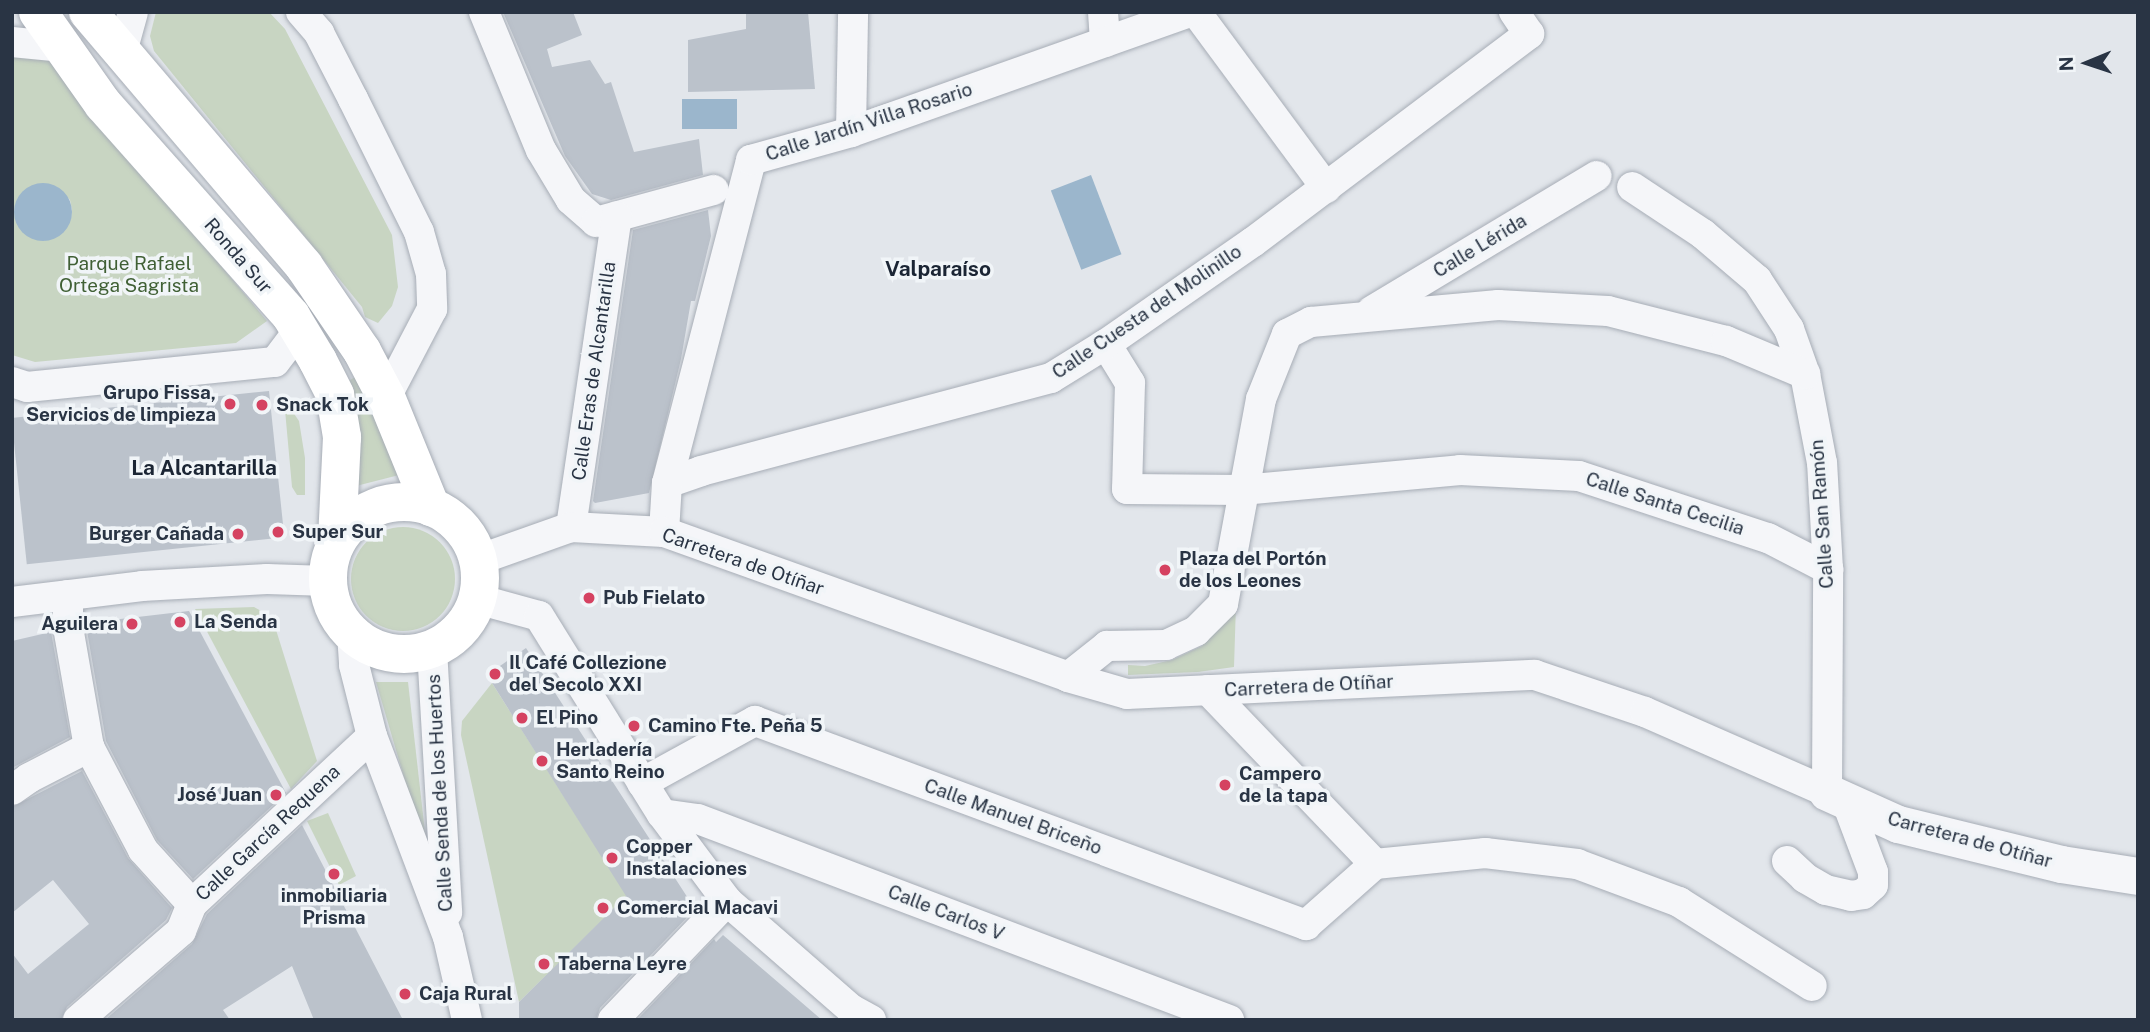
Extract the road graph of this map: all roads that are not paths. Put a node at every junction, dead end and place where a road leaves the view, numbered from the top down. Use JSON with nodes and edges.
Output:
{"nodes":[{"id":1,"x":38,"y":12,"type":"edge"},
{"id":2,"x":88,"y":12,"type":"edge"},
{"id":3,"x":133,"y":12,"type":"edge"},
{"id":4,"x":301,"y":12,"type":"edge"},
{"id":5,"x":484,"y":12,"type":"edge"},
{"id":6,"x":853,"y":12,"type":"edge"},
{"id":7,"x":1103,"y":12,"type":"edge"},
{"id":8,"x":1189,"y":12,"type":"edge"},
{"id":9,"x":1196,"y":12,"type":"edge"},
{"id":10,"x":1521,"y":23,"type":"edge"},
{"id":11,"x":12,"y":42,"type":"edge"},
{"id":12,"x":1105,"y":42,"type":"junction"},
{"id":13,"x":61,"y":47,"type":"junction"},
{"id":14,"x":122,"y":52,"type":"junction"},
{"id":15,"x":851,"y":132,"type":"junction"},
{"id":16,"x":1597,"y":176,"type":"dead end"},
{"id":17,"x":1632,"y":187,"type":"dead end"},
{"id":18,"x":1326,"y":188,"type":"junction"},
{"id":19,"x":714,"y":190,"type":"dead end"},
{"id":20,"x":617,"y":216,"type":"junction"},
{"id":21,"x":1363,"y":317,"type":"junction"},
{"id":22,"x":298,"y":331,"type":"junction"},
{"id":23,"x":1107,"y":344,"type":"junction"},
{"id":24,"x":1805,"y":374,"type":"junction"},
{"id":25,"x":12,"y":382,"type":"edge"},
{"id":26,"x":386,"y":397,"type":"junction"},
{"id":27,"x":667,"y":483,"type":"junction"},
{"id":28,"x":1242,"y":490,"type":"junction"},
{"id":29,"x":432,"y":506,"type":"junction"},
{"id":30,"x":571,"y":527,"type":"junction"},
{"id":31,"x":664,"y":532,"type":"junction"},
{"id":32,"x":337,"y":540,"type":"junction"},
{"id":33,"x":478,"y":560,"type":"junction"},
{"id":34,"x":1829,"y":569,"type":"junction"},
{"id":35,"x":327,"y":581,"type":"junction"},
{"id":36,"x":68,"y":595,"type":"junction"},
{"id":37,"x":477,"y":599,"type":"junction"},
{"id":38,"x":12,"y":602,"type":"edge"},
{"id":39,"x":352,"y":634,"type":"junction"},
{"id":40,"x":432,"y":649,"type":"junction"},
{"id":41,"x":1068,"y":677,"type":"junction"},
{"id":42,"x":1208,"y":690,"type":"junction"},
{"id":43,"x":372,"y":736,"type":"junction"},
{"id":44,"x":89,"y":747,"type":"junction"},
{"id":45,"x":642,"y":783,"type":"junction"},
{"id":46,"x":12,"y":790,"type":"edge"},
{"id":47,"x":1837,"y":798,"type":"junction"},
{"id":48,"x":662,"y":814,"type":"junction"},
{"id":49,"x":1787,"y":861,"type":"dead end"},
{"id":50,"x":1375,"y":864,"type":"junction"},
{"id":51,"x":2138,"y":876,"type":"edge"},
{"id":52,"x":727,"y":901,"type":"junction"},
{"id":53,"x":191,"y":904,"type":"junction"},
{"id":54,"x":448,"y":937,"type":"junction"},
{"id":55,"x":1812,"y":986,"type":"dead end"},
{"id":56,"x":94,"y":1015,"type":"edge"},
{"id":57,"x":854,"y":1016,"type":"edge"},
{"id":58,"x":467,"y":1020,"type":"edge"},
{"id":59,"x":613,"y":1020,"type":"edge"},
{"id":60,"x":1229,"y":1020,"type":"edge"}],
"edges":[{"from":1,"to":13,"type":"main road","name":"Ronda Sur"},
{"from":2,"to":14,"type":"main road"},
{"from":3,"to":14,"type":"street"},
{"from":4,"to":26,"type":"street"},
{"from":5,"to":20,"type":"street"},
{"from":6,"to":15,"type":"street"},
{"from":7,"to":12,"type":"street"},
{"from":8,"to":12,"type":"street","name":"Calle Jardín Villa Rosario"},
{"from":9,"to":18,"type":"street"},
{"from":10,"to":18,"type":"street","name":"Calle Cuesta del Molinillo"},
{"from":11,"to":13,"type":"street"},
{"from":12,"to":15,"type":"street","name":"Calle Jardín Villa Rosario"},
{"from":13,"to":22,"type":"main road","name":"Ronda Sur"},
{"from":14,"to":26,"type":"main road"},
{"from":15,"to":27,"type":"street","name":"Calle Jardín Villa Rosario"},
{"from":16,"to":21,"type":"street","name":"Calle Lérida"},
{"from":17,"to":24,"type":"street","name":"Calle San Ramón"},
{"from":18,"to":23,"type":"street","name":"Calle Cuesta del Molinillo"},
{"from":19,"to":20,"type":"street"},
{"from":20,"to":30,"type":"street","name":"Calle Eras de Alcantarilla"},
{"from":21,"to":24,"type":"street"},
{"from":21,"to":28,"type":"street"},
{"from":22,"to":25,"type":"street"},
{"from":22,"to":32,"type":"main road","name":"Ronda Sur"},
{"from":23,"to":27,"type":"street","name":"Calle Cuesta del Molinillo"},
{"from":23,"to":28,"type":"street"},
{"from":24,"to":34,"type":"street","name":"Calle San Ramón"},
{"from":26,"to":29,"type":"main road"},
{"from":27,"to":31,"type":"street","name":"Calle Jardín Villa Rosario"},
{"from":28,"to":34,"type":"street","name":"Calle Santa Cecilia"},
{"from":28,"to":41,"type":"street"},
{"from":29,"to":32,"type":"main road"},
{"from":29,"to":33,"type":"main road"},
{"from":30,"to":31,"type":"street","name":"Carretera de Otíñar"},
{"from":30,"to":33,"type":"street","name":"Carretera de Otíñar"},
{"from":31,"to":41,"type":"street","name":"Carretera de Otíñar"},
{"from":32,"to":35,"type":"main road"},
{"from":33,"to":37,"type":"main road"},
{"from":34,"to":47,"type":"street","name":"Calle San Ramón"},
{"from":35,"to":36,"type":"street"},
{"from":35,"to":39,"type":"main road"},
{"from":36,"to":38,"type":"street"},
{"from":36,"to":44,"type":"street"},
{"from":37,"to":40,"type":"main road"},
{"from":37,"to":45,"type":"street"},
{"from":39,"to":40,"type":"main road"},
{"from":39,"to":43,"type":"street","name":"Calle Senda de los Huertos"},
{"from":40,"to":54,"type":"street","name":"Calle Senda de los Huertos"},
{"from":41,"to":42,"type":"street","name":"Carretera de Otíñar"},
{"from":42,"to":47,"type":"street","name":"Carretera de Otíñar"},
{"from":42,"to":50,"type":"street"},
{"from":43,"to":53,"type":"street","name":"Calle García Requena"},
{"from":43,"to":54,"type":"street","name":"Calle Senda de los Huertos"},
{"from":44,"to":46,"type":"street"},
{"from":44,"to":53,"type":"street"},
{"from":45,"to":48,"type":"street"},
{"from":45,"to":50,"type":"street","name":"Calle Manuel Briceño"},
{"from":47,"to":49,"type":"street"},
{"from":47,"to":51,"type":"street","name":"Carretera de Otíñar"},
{"from":48,"to":52,"type":"street"},
{"from":48,"to":60,"type":"street","name":"Calle Carlos V"},
{"from":50,"to":55,"type":"street"},
{"from":52,"to":57,"type":"street"},
{"from":52,"to":59,"type":"street"},
{"from":53,"to":56,"type":"street","name":"Calle García Requena"},
{"from":54,"to":58,"type":"street","name":"Calle Senda de los Huertos"}]}
